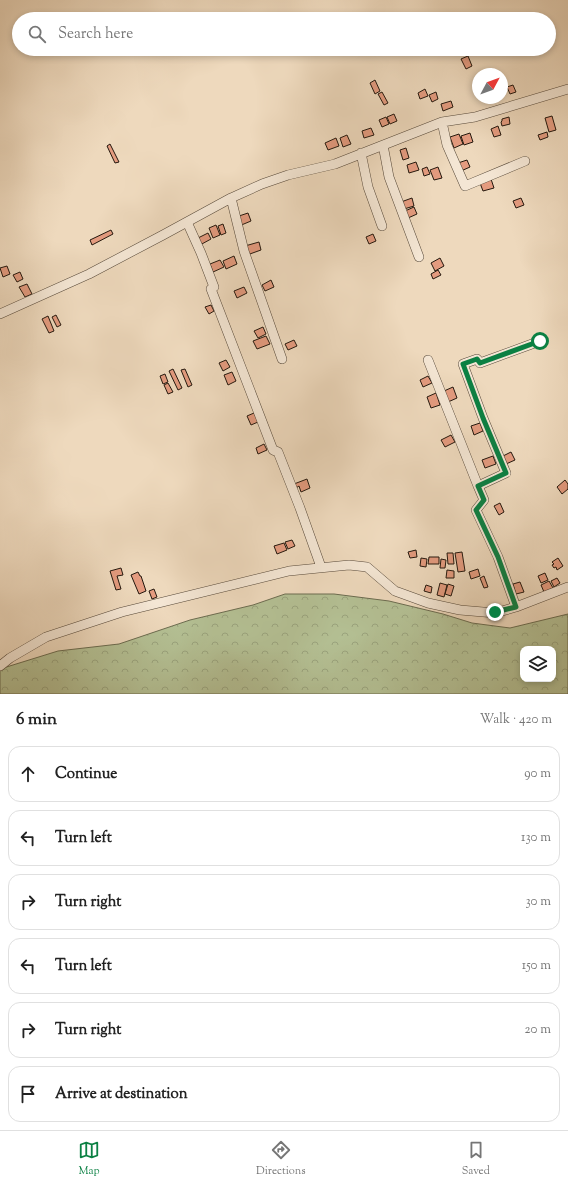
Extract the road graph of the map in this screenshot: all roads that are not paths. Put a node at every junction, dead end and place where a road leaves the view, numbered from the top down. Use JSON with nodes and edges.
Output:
{"nodes":[{"id":1,"x":568,"y":89,"type":"edge"},
{"id":2,"x":442,"y":122,"type":"junction"},
{"id":3,"x":382,"y":145,"type":"junction"},
{"id":4,"x":361,"y":153,"type":"junction"},
{"id":5,"x":525,"y":161,"type":"dead end"},
{"id":6,"x":230,"y":198,"type":"junction"},
{"id":7,"x":187,"y":222,"type":"junction"},
{"id":8,"x":382,"y":226,"type":"dead end"},
{"id":9,"x":419,"y":257,"type":"dead end"},
{"id":10,"x":0,"y":303,"type":"edge"},
{"id":11,"x":2,"y":313,"type":"edge"},
{"id":12,"x":540,"y":341,"type":"dead end"},
{"id":13,"x":282,"y":359,"type":"dead end"},
{"id":14,"x":428,"y":360,"type":"dead end"},
{"id":15,"x":478,"y":486,"type":"junction"},
{"id":16,"x":321,"y":567,"type":"junction"},
{"id":17,"x":568,"y":587,"type":"edge"},
{"id":18,"x":516,"y":607,"type":"junction"},
{"id":19,"x":0,"y":666,"type":"edge"}],
"edges":[{"from":1,"to":2,"type":"street"},
{"from":2,"to":3,"type":"street"},
{"from":2,"to":5,"type":"street"},
{"from":3,"to":4,"type":"street"},
{"from":3,"to":9,"type":"street"},
{"from":4,"to":6,"type":"street"},
{"from":4,"to":8,"type":"street"},
{"from":6,"to":7,"type":"street"},
{"from":6,"to":13,"type":"street"},
{"from":7,"to":11,"type":"street"},
{"from":7,"to":16,"type":"street"},
{"from":10,"to":11,"type":"street"},
{"from":12,"to":15,"type":"street"},
{"from":14,"to":15,"type":"street"},
{"from":15,"to":18,"type":"street"},
{"from":16,"to":18,"type":"street"},
{"from":16,"to":19,"type":"street"},
{"from":17,"to":18,"type":"street"}]}
